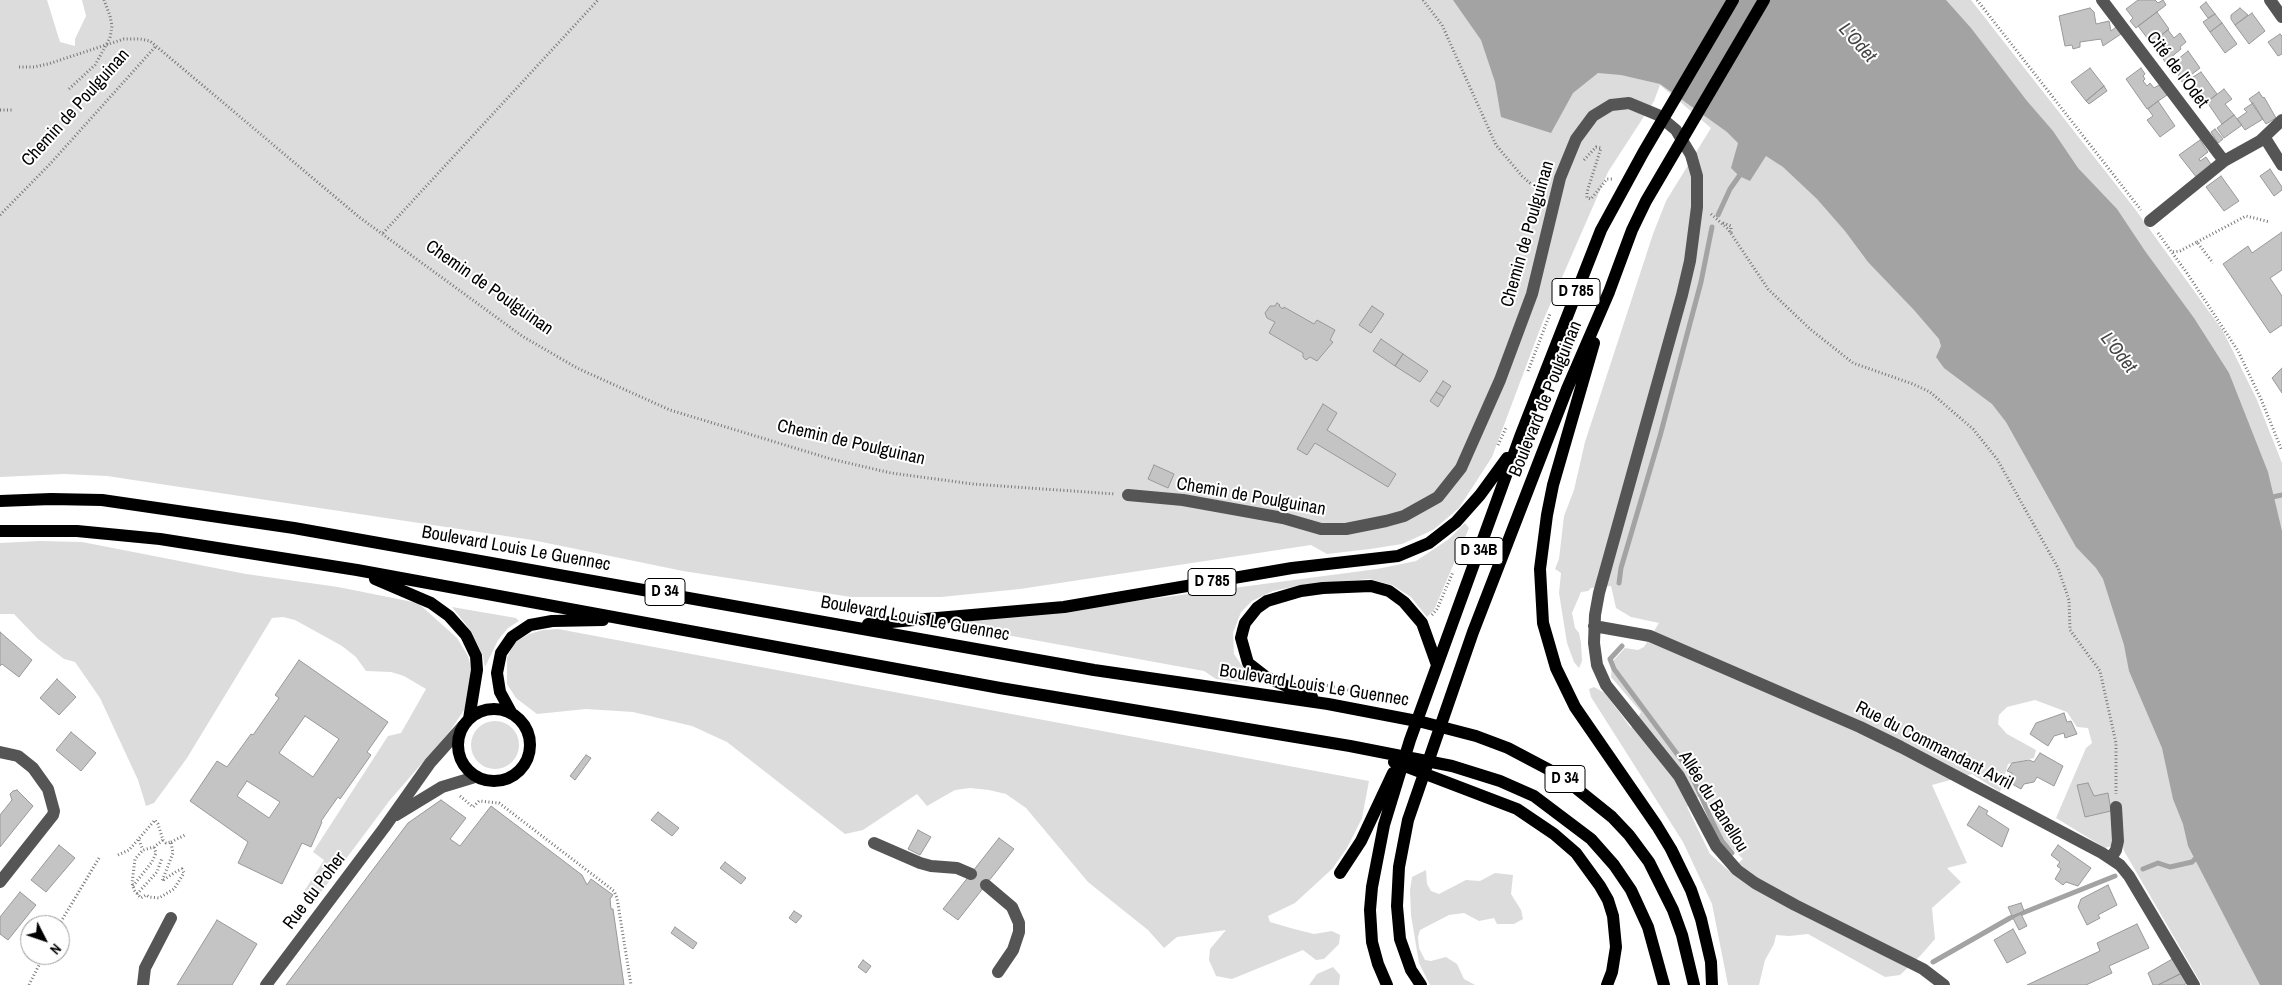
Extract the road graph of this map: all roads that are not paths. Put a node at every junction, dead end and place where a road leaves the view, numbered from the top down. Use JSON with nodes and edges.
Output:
{"nodes":[{"id":1,"x":1734,"y":0,"type":"edge"},
{"id":2,"x":1764,"y":0,"type":"edge"},
{"id":3,"x":2102,"y":0,"type":"edge"},
{"id":4,"x":2270,"y":0,"type":"edge"},
{"id":5,"x":2282,"y":17,"type":"edge"},
{"id":6,"x":2282,"y":120,"type":"edge"},
{"id":7,"x":2265,"y":138,"type":"junction"},
{"id":8,"x":2224,"y":161,"type":"junction"},
{"id":9,"x":2282,"y":164,"type":"edge"},
{"id":10,"x":2150,"y":221,"type":"dead end"},
{"id":11,"x":1609,"y":292,"type":"junction"},
{"id":12,"x":1520,"y":437,"type":"junction"},
{"id":13,"x":1128,"y":495,"type":"road end"},
{"id":14,"x":0,"y":500,"type":"edge"},
{"id":15,"x":0,"y":531,"type":"edge"},
{"id":16,"x":357,"y":570,"type":"junction"},
{"id":17,"x":634,"y":620,"type":"junction"},
{"id":18,"x":851,"y":626,"type":"junction"},
{"id":19,"x":1594,"y":626,"type":"junction"},
{"id":20,"x":1437,"y":665,"type":"junction"},
{"id":21,"x":1328,"y":704,"type":"junction"},
{"id":22,"x":512,"y":714,"type":"junction"},
{"id":23,"x":466,"y":723,"type":"junction"},
{"id":24,"x":1350,"y":746,"type":"junction"},
{"id":25,"x":0,"y":752,"type":"edge"},
{"id":26,"x":475,"y":777,"type":"junction"},
{"id":27,"x":1388,"y":793,"type":"junction"},
{"id":28,"x":2116,"y":807,"type":"road end"},
{"id":29,"x":391,"y":817,"type":"junction"},
{"id":30,"x":874,"y":843,"type":"dead end"},
{"id":31,"x":2111,"y":858,"type":"junction"},
{"id":32,"x":1340,"y":873,"type":"dead end"},
{"id":33,"x":971,"y":874,"type":"dead end"},
{"id":34,"x":0,"y":882,"type":"edge"},
{"id":35,"x":986,"y":885,"type":"dead end"},
{"id":36,"x":171,"y":918,"type":"dead end"},
{"id":37,"x":998,"y":972,"type":"dead end"},
{"id":38,"x":143,"y":985,"type":"edge"},
{"id":39,"x":266,"y":985,"type":"edge"},
{"id":40,"x":1387,"y":985,"type":"edge"},
{"id":41,"x":1421,"y":985,"type":"edge"},
{"id":42,"x":1607,"y":985,"type":"edge"},
{"id":43,"x":1664,"y":985,"type":"edge"},
{"id":44,"x":1694,"y":985,"type":"edge"},
{"id":45,"x":1712,"y":985,"type":"edge"},
{"id":46,"x":1944,"y":985,"type":"edge"},
{"id":47,"x":2194,"y":985,"type":"edge"}],
"edges":[{"from":1,"to":12,"type":"main road","name":"Boulevard de Poulguinan","number":"D 785"},
{"from":2,"to":11,"type":"main road","name":"Boulevard de Poulguinan","number":"D 785"},
{"from":3,"to":8,"type":"street","name":"Cité de l'Odet"},
{"from":4,"to":5,"type":"street"},
{"from":6,"to":7,"type":"street"},
{"from":7,"to":8,"type":"street"},
{"from":7,"to":9,"type":"street"},
{"from":8,"to":10,"type":"street"},
{"from":11,"to":41,"type":"main road","name":"Boulevard de Poulguinan","number":"D 785"},
{"from":11,"to":45,"type":"main road"},
{"from":12,"to":18,"type":"main road","number":"D 785"},
{"from":12,"to":20,"type":"main road","name":"Boulevard de Poulguinan","number":"D 34B"},
{"from":13,"to":19,"type":"street","name":"Chemin de Poulguinan"},
{"from":14,"to":18,"type":"main road","name":"Boulevard Louis Le Guennec","number":"D 34"},
{"from":15,"to":16,"type":"main road","number":"D 34"},
{"from":16,"to":17,"type":"main road","number":"D 34"},
{"from":16,"to":23,"type":"main road"},
{"from":17,"to":22,"type":"main road"},
{"from":17,"to":24,"type":"main road","number":"D 34"},
{"from":18,"to":21,"type":"main road","name":"Boulevard Louis Le Guennec","number":"D 34"},
{"from":19,"to":31,"type":"street","name":"Rue du Commandant Avril"},
{"from":19,"to":46,"type":"street","name":"Allée du Banellou"},
{"from":20,"to":21,"type":"main road"},
{"from":20,"to":27,"type":"main road","number":"D 34B"},
{"from":21,"to":44,"type":"main road","name":"Boulevard Louis Le Guennec","number":"D 34"},
{"from":22,"to":23,"type":"main road"},
{"from":22,"to":26,"type":"main road"},
{"from":23,"to":26,"type":"main road"},
{"from":23,"to":29,"type":"street","name":"Rue du Poher"},
{"from":24,"to":42,"type":"main road"},
{"from":24,"to":43,"type":"main road","number":"D 34"},
{"from":25,"to":34,"type":"street"},
{"from":26,"to":29,"type":"street","name":"Rue du Poher"},
{"from":27,"to":32,"type":"main road"},
{"from":27,"to":40,"type":"main road","number":"D 34B"},
{"from":28,"to":31,"type":"street"},
{"from":29,"to":39,"type":"street","name":"Rue du Poher"},
{"from":30,"to":33,"type":"street"},
{"from":31,"to":47,"type":"street","name":"Rue du Commandant Avril"},
{"from":35,"to":37,"type":"street"},
{"from":36,"to":38,"type":"street"}]}
